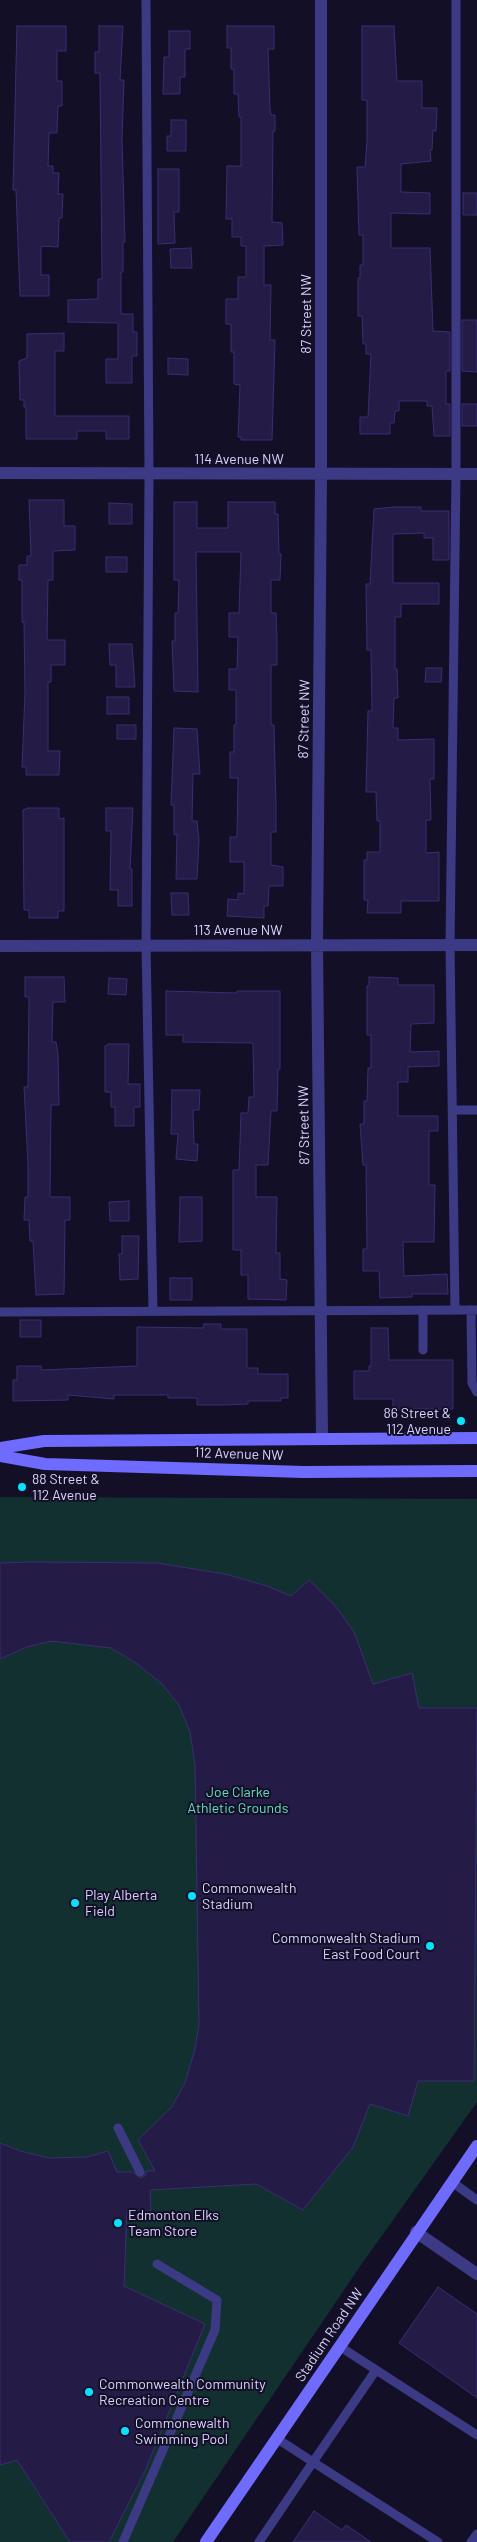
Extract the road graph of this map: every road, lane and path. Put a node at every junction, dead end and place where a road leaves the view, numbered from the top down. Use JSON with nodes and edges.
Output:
{"nodes":[{"id":1,"x":146,"y":0,"type":"edge"},
{"id":2,"x":321,"y":0,"type":"edge"},
{"id":3,"x":456,"y":0,"type":"edge"},
{"id":4,"x":0,"y":473,"type":"edge"},
{"id":5,"x":150,"y":473,"type":"junction"},
{"id":6,"x":322,"y":474,"type":"junction"},
{"id":7,"x":456,"y":474,"type":"junction"},
{"id":8,"x":477,"y":474,"type":"edge"},
{"id":9,"x":317,"y":945,"type":"junction"},
{"id":10,"x":450,"y":945,"type":"junction"},
{"id":11,"x":477,"y":945,"type":"edge"},
{"id":12,"x":0,"y":946,"type":"edge"},
{"id":13,"x":146,"y":946,"type":"junction"},
{"id":14,"x":454,"y":1110,"type":"junction"},
{"id":15,"x":477,"y":1110,"type":"edge"},
{"id":16,"x":423,"y":1310,"type":"junction"},
{"id":17,"x":454,"y":1310,"type":"junction"},
{"id":18,"x":474,"y":1310,"type":"edge"},
{"id":19,"x":153,"y":1311,"type":"junction"},
{"id":20,"x":322,"y":1311,"type":"junction"},
{"id":21,"x":0,"y":1312,"type":"edge"},
{"id":22,"x":423,"y":1350,"type":"dead end"},
{"id":23,"x":477,"y":1392,"type":"edge"},
{"id":24,"x":477,"y":1438,"type":"edge"},
{"id":25,"x":322,"y":1439,"type":"junction"},
{"id":26,"x":0,"y":1448,"type":"edge"},
{"id":27,"x":0,"y":1456,"type":"edge"},
{"id":28,"x":477,"y":1471,"type":"edge"},
{"id":29,"x":118,"y":2128,"type":"dead end"},
{"id":30,"x":477,"y":2146,"type":"edge"},
{"id":31,"x":140,"y":2172,"type":"dead end"},
{"id":32,"x":452,"y":2182,"type":"junction"},
{"id":33,"x":477,"y":2200,"type":"edge"},
{"id":34,"x":416,"y":2232,"type":"junction"},
{"id":35,"x":157,"y":2264,"type":"dead end"},
{"id":36,"x":477,"y":2274,"type":"edge"},
{"id":37,"x":339,"y":2346,"type":"junction"},
{"id":38,"x":376,"y":2370,"type":"junction"},
{"id":39,"x":477,"y":2435,"type":"edge"},
{"id":40,"x":276,"y":2438,"type":"junction"},
{"id":41,"x":313,"y":2462,"type":"junction"},
{"id":42,"x":477,"y":2534,"type":"edge"},
{"id":43,"x":123,"y":2542,"type":"edge"},
{"id":44,"x":206,"y":2542,"type":"edge"},
{"id":45,"x":258,"y":2542,"type":"edge"},
{"id":46,"x":438,"y":2542,"type":"edge"},
{"id":47,"x":471,"y":2542,"type":"edge"}],
"edges":[{"from":1,"to":5,"type":"lane"},
{"from":2,"to":6,"type":"street","name":"87 Street NW"},
{"from":3,"to":7,"type":"lane"},
{"from":4,"to":5,"type":"street","name":"114 Avenue NW"},
{"from":5,"to":6,"type":"street","name":"114 Avenue NW"},
{"from":5,"to":13,"type":"lane"},
{"from":6,"to":7,"type":"street","name":"114 Avenue NW"},
{"from":6,"to":9,"type":"street","name":"87 Street NW"},
{"from":7,"to":8,"type":"street","name":"114 Avenue NW"},
{"from":7,"to":10,"type":"lane"},
{"from":9,"to":10,"type":"street","name":"113 Avenue NW"},
{"from":9,"to":13,"type":"street","name":"113 Avenue NW"},
{"from":9,"to":20,"type":"street","name":"87 Street NW"},
{"from":10,"to":11,"type":"street","name":"113 Avenue NW"},
{"from":10,"to":14,"type":"lane"},
{"from":12,"to":13,"type":"street","name":"113 Avenue NW"},
{"from":13,"to":19,"type":"lane"},
{"from":14,"to":15,"type":"lane"},
{"from":14,"to":17,"type":"lane"},
{"from":16,"to":17,"type":"lane"},
{"from":16,"to":20,"type":"lane"},
{"from":16,"to":22,"type":"lane"},
{"from":17,"to":18,"type":"lane"},
{"from":18,"to":23,"type":"lane"},
{"from":19,"to":20,"type":"lane"},
{"from":19,"to":21,"type":"lane"},
{"from":20,"to":25,"type":"street","name":"87 Street NW"},
{"from":24,"to":25,"type":"main road","name":"112 Avenue NW"},
{"from":25,"to":26,"type":"main road","name":"112 Avenue NW"},
{"from":27,"to":28,"type":"main road","name":"112 Avenue NW"},
{"from":29,"to":31,"type":"lane"},
{"from":30,"to":32,"type":"main road","name":"Stadium Road NW"},
{"from":32,"to":33,"type":"lane"},
{"from":32,"to":34,"type":"main road","name":"Stadium Road NW"},
{"from":34,"to":36,"type":"street"},
{"from":34,"to":37,"type":"main road","name":"Stadium Road NW"},
{"from":35,"to":43,"type":"lane"},
{"from":37,"to":38,"type":"lane"},
{"from":37,"to":40,"type":"main road","name":"Stadium Road NW"},
{"from":38,"to":39,"type":"lane"},
{"from":38,"to":41,"type":"lane"},
{"from":40,"to":41,"type":"lane"},
{"from":40,"to":44,"type":"main road","name":"Stadium Road NW"},
{"from":41,"to":45,"type":"lane"},
{"from":41,"to":46,"type":"lane"},
{"from":42,"to":47,"type":"lane"}]}
